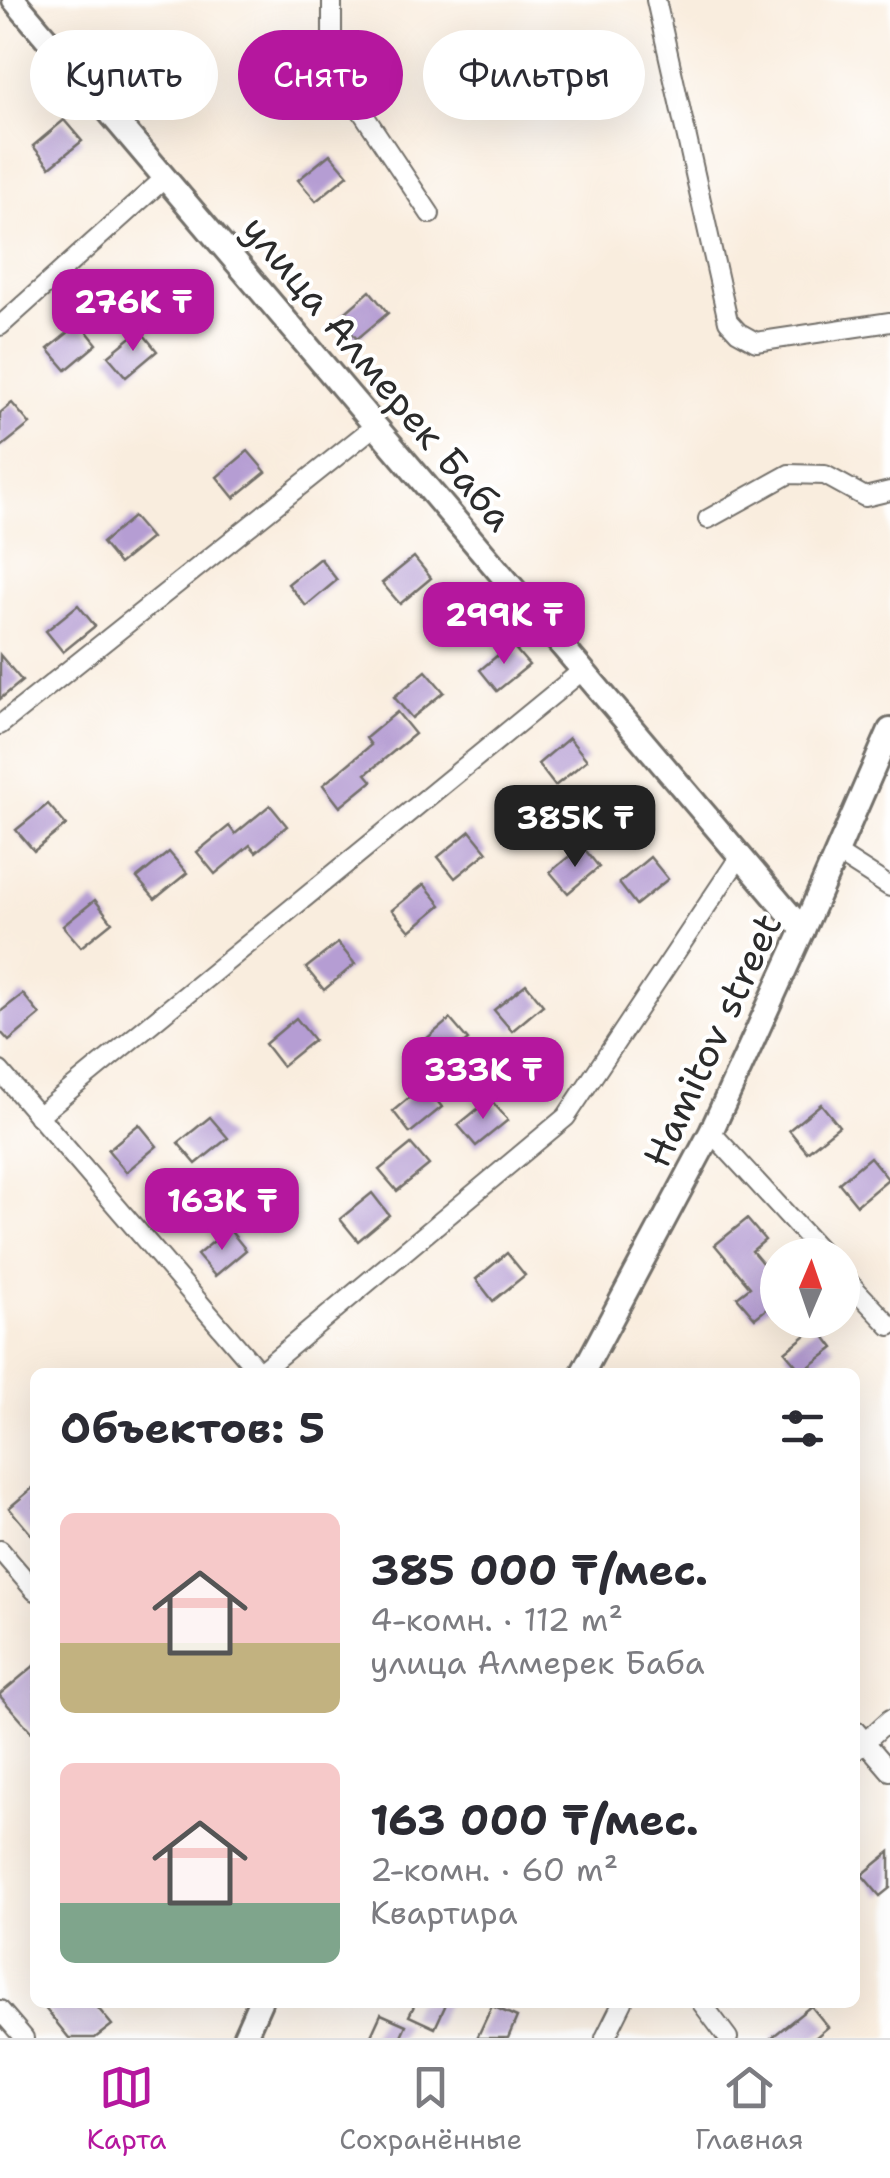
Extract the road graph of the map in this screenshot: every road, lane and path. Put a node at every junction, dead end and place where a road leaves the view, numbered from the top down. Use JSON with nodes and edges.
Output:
{"nodes":[{"id":1,"x":14,"y":0,"type":"edge"},
{"id":2,"x":332,"y":0,"type":"edge"},
{"id":3,"x":656,"y":0,"type":"edge"},
{"id":4,"x":166,"y":177,"type":"junction"},
{"id":5,"x":430,"y":214,"type":"dead end"},
{"id":6,"x":890,"y":322,"type":"edge"},
{"id":7,"x":0,"y":326,"type":"edge"},
{"id":8,"x":376,"y":425,"type":"junction"},
{"id":9,"x":890,"y":492,"type":"edge"},
{"id":10,"x":708,"y":519,"type":"dead end"},
{"id":11,"x":583,"y":670,"type":"junction"},
{"id":12,"x":0,"y":725,"type":"edge"},
{"id":13,"x":890,"y":730,"type":"edge"},
{"id":14,"x":836,"y":853,"type":"junction"},
{"id":15,"x":740,"y":856,"type":"junction"},
{"id":16,"x":890,"y":888,"type":"edge"},
{"id":17,"x":803,"y":930,"type":"junction"},
{"id":18,"x":0,"y":1071,"type":"edge"},
{"id":19,"x":38,"y":1116,"type":"junction"},
{"id":20,"x":711,"y":1132,"type":"junction"},
{"id":21,"x":808,"y":1238,"type":"edge"},
{"id":22,"x":860,"y":1294,"type":"edge"},
{"id":23,"x":890,"y":1326,"type":"edge"},
{"id":24,"x":257,"y":1368,"type":"edge"},
{"id":25,"x":265,"y":1368,"type":"edge"},
{"id":26,"x":585,"y":1368,"type":"edge"},
{"id":27,"x":0,"y":1550,"type":"edge"},
{"id":28,"x":30,"y":1585,"type":"edge"},
{"id":29,"x":890,"y":1718,"type":"edge"},
{"id":30,"x":860,"y":1740,"type":"edge"},
{"id":31,"x":860,"y":1743,"type":"edge"},
{"id":32,"x":890,"y":1770,"type":"edge"},
{"id":33,"x":257,"y":2008,"type":"edge"},
{"id":34,"x":620,"y":2008,"type":"edge"},
{"id":35,"x":706,"y":2008,"type":"edge"},
{"id":36,"x":0,"y":2010,"type":"edge"},
{"id":37,"x":24,"y":2038,"type":"edge"},
{"id":38,"x":244,"y":2038,"type":"edge"},
{"id":39,"x":605,"y":2038,"type":"edge"},
{"id":40,"x":728,"y":2038,"type":"edge"}],
"edges":[{"from":1,"to":4,"type":"street","name":"улица Алмерек Баба"},
{"from":2,"to":5,"type":"street"},
{"from":3,"to":6,"type":"street"},
{"from":4,"to":7,"type":"street"},
{"from":4,"to":8,"type":"street","name":"улица Алмерек Баба"},
{"from":8,"to":11,"type":"street","name":"улица Алмерек Баба"},
{"from":8,"to":12,"type":"street"},
{"from":9,"to":10,"type":"street"},
{"from":11,"to":15,"type":"street","name":"улица Алмерек Баба"},
{"from":11,"to":19,"type":"street"},
{"from":13,"to":14,"type":"street","name":"Hamitov street"},
{"from":14,"to":16,"type":"street"},
{"from":14,"to":17,"type":"street","name":"Hamitov street"},
{"from":15,"to":17,"type":"street","name":"улица Алмерек Баба"},
{"from":15,"to":25,"type":"street"},
{"from":17,"to":20,"type":"street","name":"Hamitov street"},
{"from":18,"to":19,"type":"street"},
{"from":19,"to":24,"type":"street"},
{"from":20,"to":21,"type":"street"},
{"from":20,"to":26,"type":"street","name":"Hamitov street"},
{"from":22,"to":23,"type":"street"},
{"from":27,"to":28,"type":"street"},
{"from":29,"to":30,"type":"street"},
{"from":31,"to":32,"type":"street"},
{"from":33,"to":38,"type":"street"},
{"from":34,"to":39,"type":"street"},
{"from":35,"to":40,"type":"street"},
{"from":36,"to":37,"type":"street"}]}
